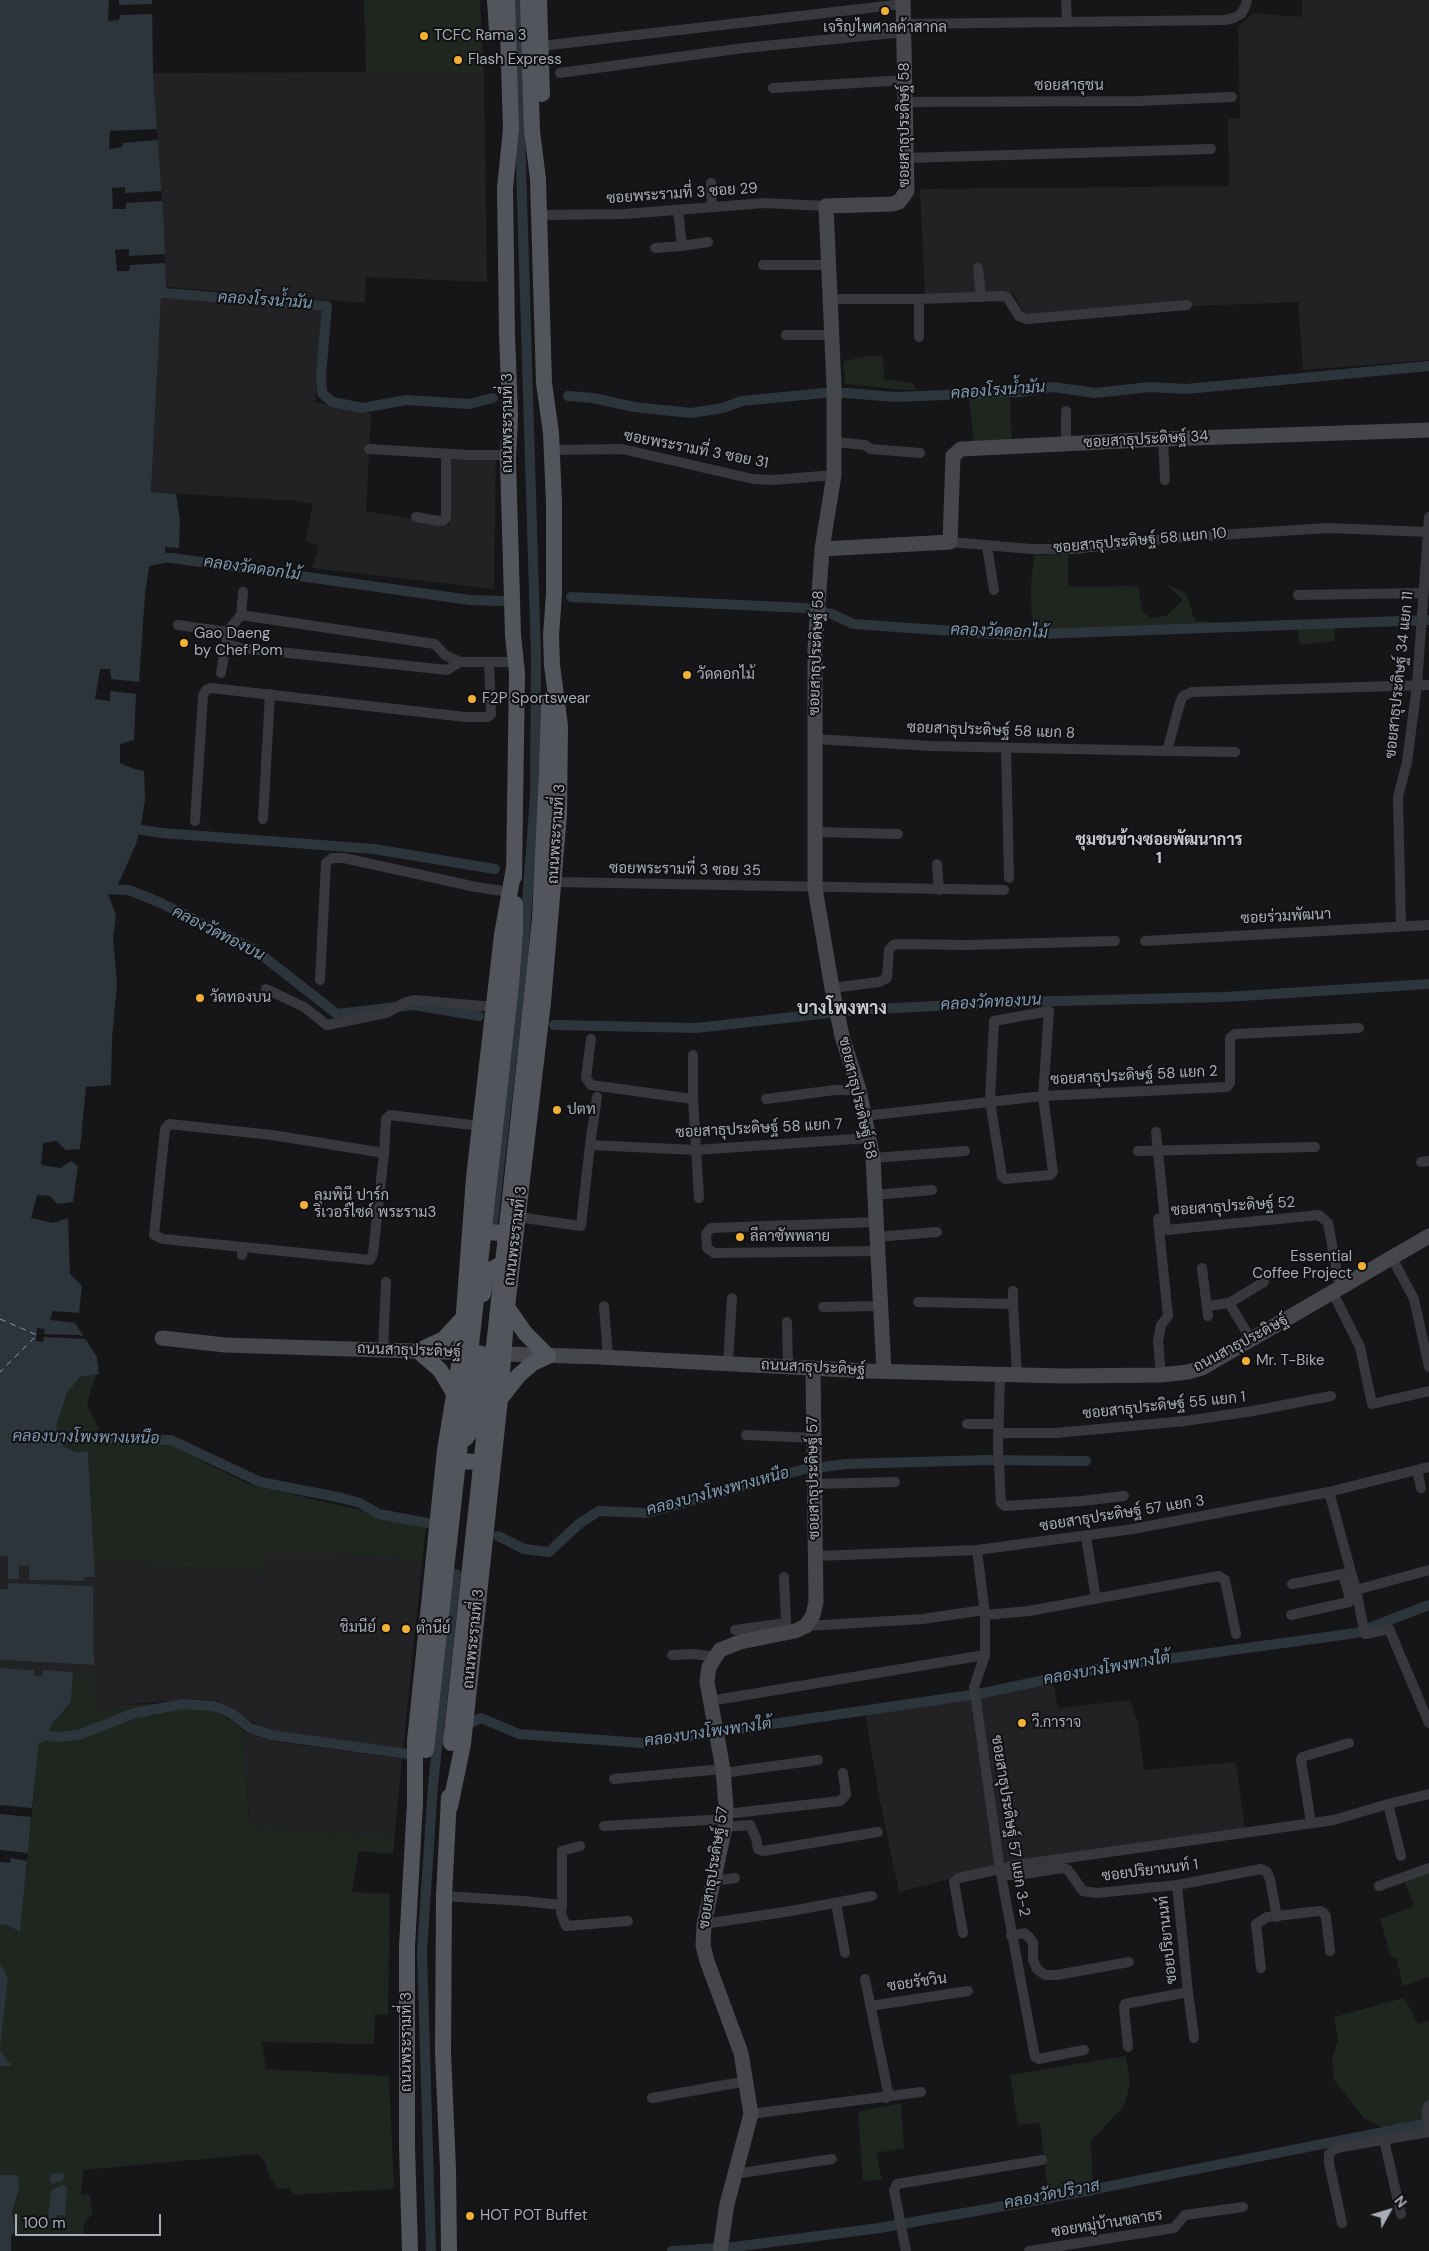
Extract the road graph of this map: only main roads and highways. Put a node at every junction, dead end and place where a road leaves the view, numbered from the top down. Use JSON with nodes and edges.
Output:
{"nodes":[{"id":1,"x":495,"y":0,"type":"edge"},
{"id":2,"x":507,"y":0,"type":"edge"},
{"id":3,"x":528,"y":0,"type":"edge"},
{"id":4,"x":539,"y":0,"type":"edge"},
{"id":5,"x":538,"y":179,"type":"junction"},
{"id":6,"x":505,"y":188,"type":"junction"},
{"id":7,"x":552,"y":665,"type":"junction"},
{"id":8,"x":514,"y":868,"type":"junction"},
{"id":9,"x":470,"y":1218,"type":"junction"},
{"id":10,"x":518,"y":1219,"type":"junction"},
{"id":11,"x":513,"y":1258,"type":"junction"},
{"id":12,"x":507,"y":1307,"type":"junction"},
{"id":13,"x":464,"y":1317,"type":"junction"},
{"id":14,"x":455,"y":1395,"type":"junction"},
{"id":15,"x":500,"y":1400,"type":"junction"},
{"id":16,"x":445,"y":1450,"type":"junction"},
{"id":17,"x":442,"y":1476,"type":"junction"},
{"id":18,"x":491,"y":1478,"type":"junction"},
{"id":19,"x":457,"y":1743,"type":"junction"},
{"id":20,"x":419,"y":1750,"type":"junction"},
{"id":21,"x":410,"y":2251,"type":"edge"},
{"id":22,"x":449,"y":2251,"type":"edge"}],
"edges":[{"from":1,"to":6,"type":"main road","name":"ถนนพระรามที่ 3"},
{"from":2,"to":6,"type":"main road","name":"ถนนพระรามที่ 3"},
{"from":3,"to":5,"type":"main road","name":"ถนนพระรามที่ 3"},
{"from":4,"to":5,"type":"main road","name":"ถนนพระรามที่ 3"},
{"from":5,"to":7,"type":"main road","name":"ถนนพระรามที่ 3"},
{"from":6,"to":8,"type":"main road","name":"ถนนพระรามที่ 3"},
{"from":7,"to":10,"type":"main road","name":"ถนนพระรามที่ 3"},
{"from":7,"to":19,"type":"main road","name":"ถนนพระรามที่ 3","bridge":true},
{"from":8,"to":9,"type":"main road","name":"ถนนพระรามที่ 3"},
{"from":8,"to":20,"type":"main road","name":"ถนนพระรามที่ 3","bridge":true},
{"from":9,"to":10,"type":"main road"},
{"from":9,"to":13,"type":"main road","name":"ถนนพระรามที่ 3"},
{"from":10,"to":11,"type":"main road","name":"ถนนพระรามที่ 3"},
{"from":11,"to":12,"type":"main road","name":"ถนนพระรามที่ 3"},
{"from":11,"to":16,"type":"main road"},
{"from":12,"to":15,"type":"main road","name":"ถนนพระรามที่ 3"},
{"from":12,"to":15,"type":"main road"},
{"from":13,"to":14,"type":"main road","name":"ถนนพระรามที่ 3"},
{"from":13,"to":14,"type":"main road"},
{"from":14,"to":16,"type":"main road","name":"ถนนพระรามที่ 3"},
{"from":15,"to":18,"type":"main road","name":"ถนนพระรามที่ 3"},
{"from":16,"to":17,"type":"main road","name":"ถนนพระรามที่ 3"},
{"from":17,"to":18,"type":"main road"},
{"from":17,"to":20,"type":"main road","name":"ถนนพระรามที่ 3"},
{"from":18,"to":19,"type":"main road","name":"ถนนพระรามที่ 3"},
{"from":19,"to":22,"type":"main road","name":"ถนนพระรามที่ 3"},
{"from":20,"to":21,"type":"main road","name":"ถนนพระรามที่ 3"}]}
